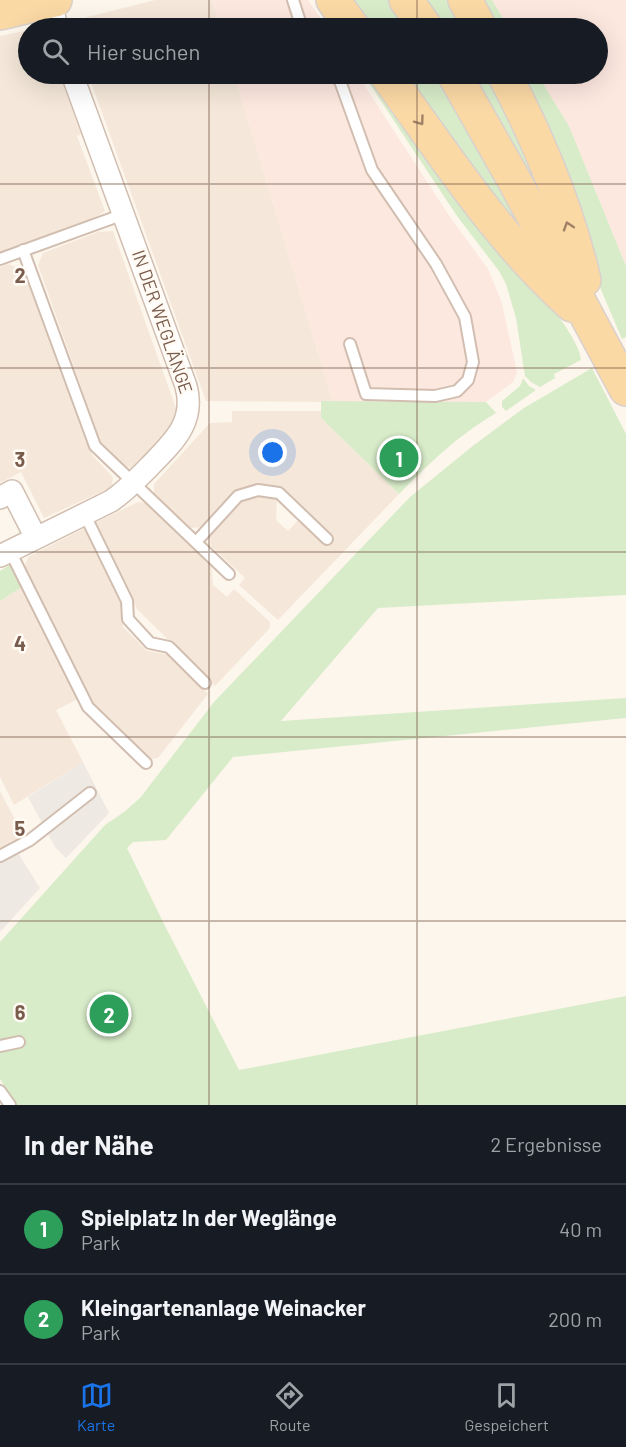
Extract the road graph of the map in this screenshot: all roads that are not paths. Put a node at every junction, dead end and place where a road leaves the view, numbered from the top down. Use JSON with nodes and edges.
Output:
{"nodes":[{"id":1,"x":293,"y":0,"type":"edge"},
{"id":2,"x":333,"y":0,"type":"edge"},
{"id":3,"x":406,"y":0,"type":"edge"},
{"id":4,"x":465,"y":0,"type":"edge"},
{"id":5,"x":54,"y":10,"type":"edge"},
{"id":6,"x":0,"y":13,"type":"edge"},
{"id":7,"x":299,"y":18,"type":"edge"},
{"id":8,"x":346,"y":18,"type":"edge"},
{"id":9,"x":419,"y":18,"type":"edge"},
{"id":10,"x":475,"y":18,"type":"edge"},
{"id":11,"x":76,"y":84,"type":"edge"},
{"id":12,"x":341,"y":84,"type":"edge"},
{"id":13,"x":393,"y":84,"type":"edge"},
{"id":14,"x":460,"y":84,"type":"edge"},
{"id":15,"x":509,"y":84,"type":"edge"},
{"id":16,"x":124,"y":214,"type":"junction"},
{"id":17,"x":23,"y":250,"type":"junction"},
{"id":18,"x":0,"y":259,"type":"edge"},
{"id":19,"x":592,"y":323,"type":"junction"},
{"id":20,"x":351,"y":344,"type":"dead end"},
{"id":21,"x":626,"y":389,"type":"edge"},
{"id":22,"x":134,"y":483,"type":"junction"},
{"id":23,"x":0,"y":498,"type":"edge"},
{"id":24,"x":84,"y":513,"type":"junction"},
{"id":25,"x":36,"y":538,"type":"junction"},
{"id":26,"x":327,"y":539,"type":"dead end"},
{"id":27,"x":196,"y":542,"type":"junction"},
{"id":28,"x":5,"y":553,"type":"edge"},
{"id":29,"x":229,"y":574,"type":"dead end"},
{"id":30,"x":205,"y":683,"type":"dead end"},
{"id":31,"x":146,"y":763,"type":"dead end"},
{"id":32,"x":90,"y":793,"type":"dead end"},
{"id":33,"x":0,"y":856,"type":"edge"},
{"id":34,"x":19,"y":1042,"type":"dead end"},
{"id":35,"x":0,"y":1046,"type":"edge"},
{"id":36,"x":0,"y":1091,"type":"edge"},
{"id":37,"x":10,"y":1105,"type":"edge"}],
"edges":[{"from":1,"to":7,"type":"lane"},
{"from":2,"to":8,"type":"main road"},
{"from":3,"to":9,"type":"main road"},
{"from":4,"to":10,"type":"main road"},
{"from":5,"to":6,"type":"main road"},
{"from":11,"to":16,"type":"street","name":"IN DER WEGLÄNGE"},
{"from":12,"to":20,"type":"lane"},
{"from":13,"to":19,"type":"main road","one_way":true},
{"from":14,"to":19,"type":"main road"},
{"from":19,"to":15,"type":"main road","one_way":true},
{"from":16,"to":17,"type":"lane"},
{"from":16,"to":22,"type":"street","name":"IN DER WEGLÄNGE"},
{"from":17,"to":18,"type":"lane"},
{"from":17,"to":22,"type":"lane"},
{"from":19,"to":21,"type":"main road"},
{"from":22,"to":24,"type":"street","name":"IN DER WEGLÄNGE"},
{"from":22,"to":27,"type":"lane"},
{"from":23,"to":25,"type":"street"},
{"from":24,"to":25,"type":"street","name":"IN DER WEGLÄNGE"},
{"from":24,"to":30,"type":"lane"},
{"from":25,"to":28,"type":"street","name":"IN DER WEGLÄNGE"},
{"from":26,"to":27,"type":"lane"},
{"from":27,"to":29,"type":"lane"},
{"from":28,"to":31,"type":"lane","name":"IN DER WEGLÄNGE"},
{"from":32,"to":33,"type":"lane"},
{"from":34,"to":35,"type":"lane"},
{"from":36,"to":37,"type":"lane"}]}
